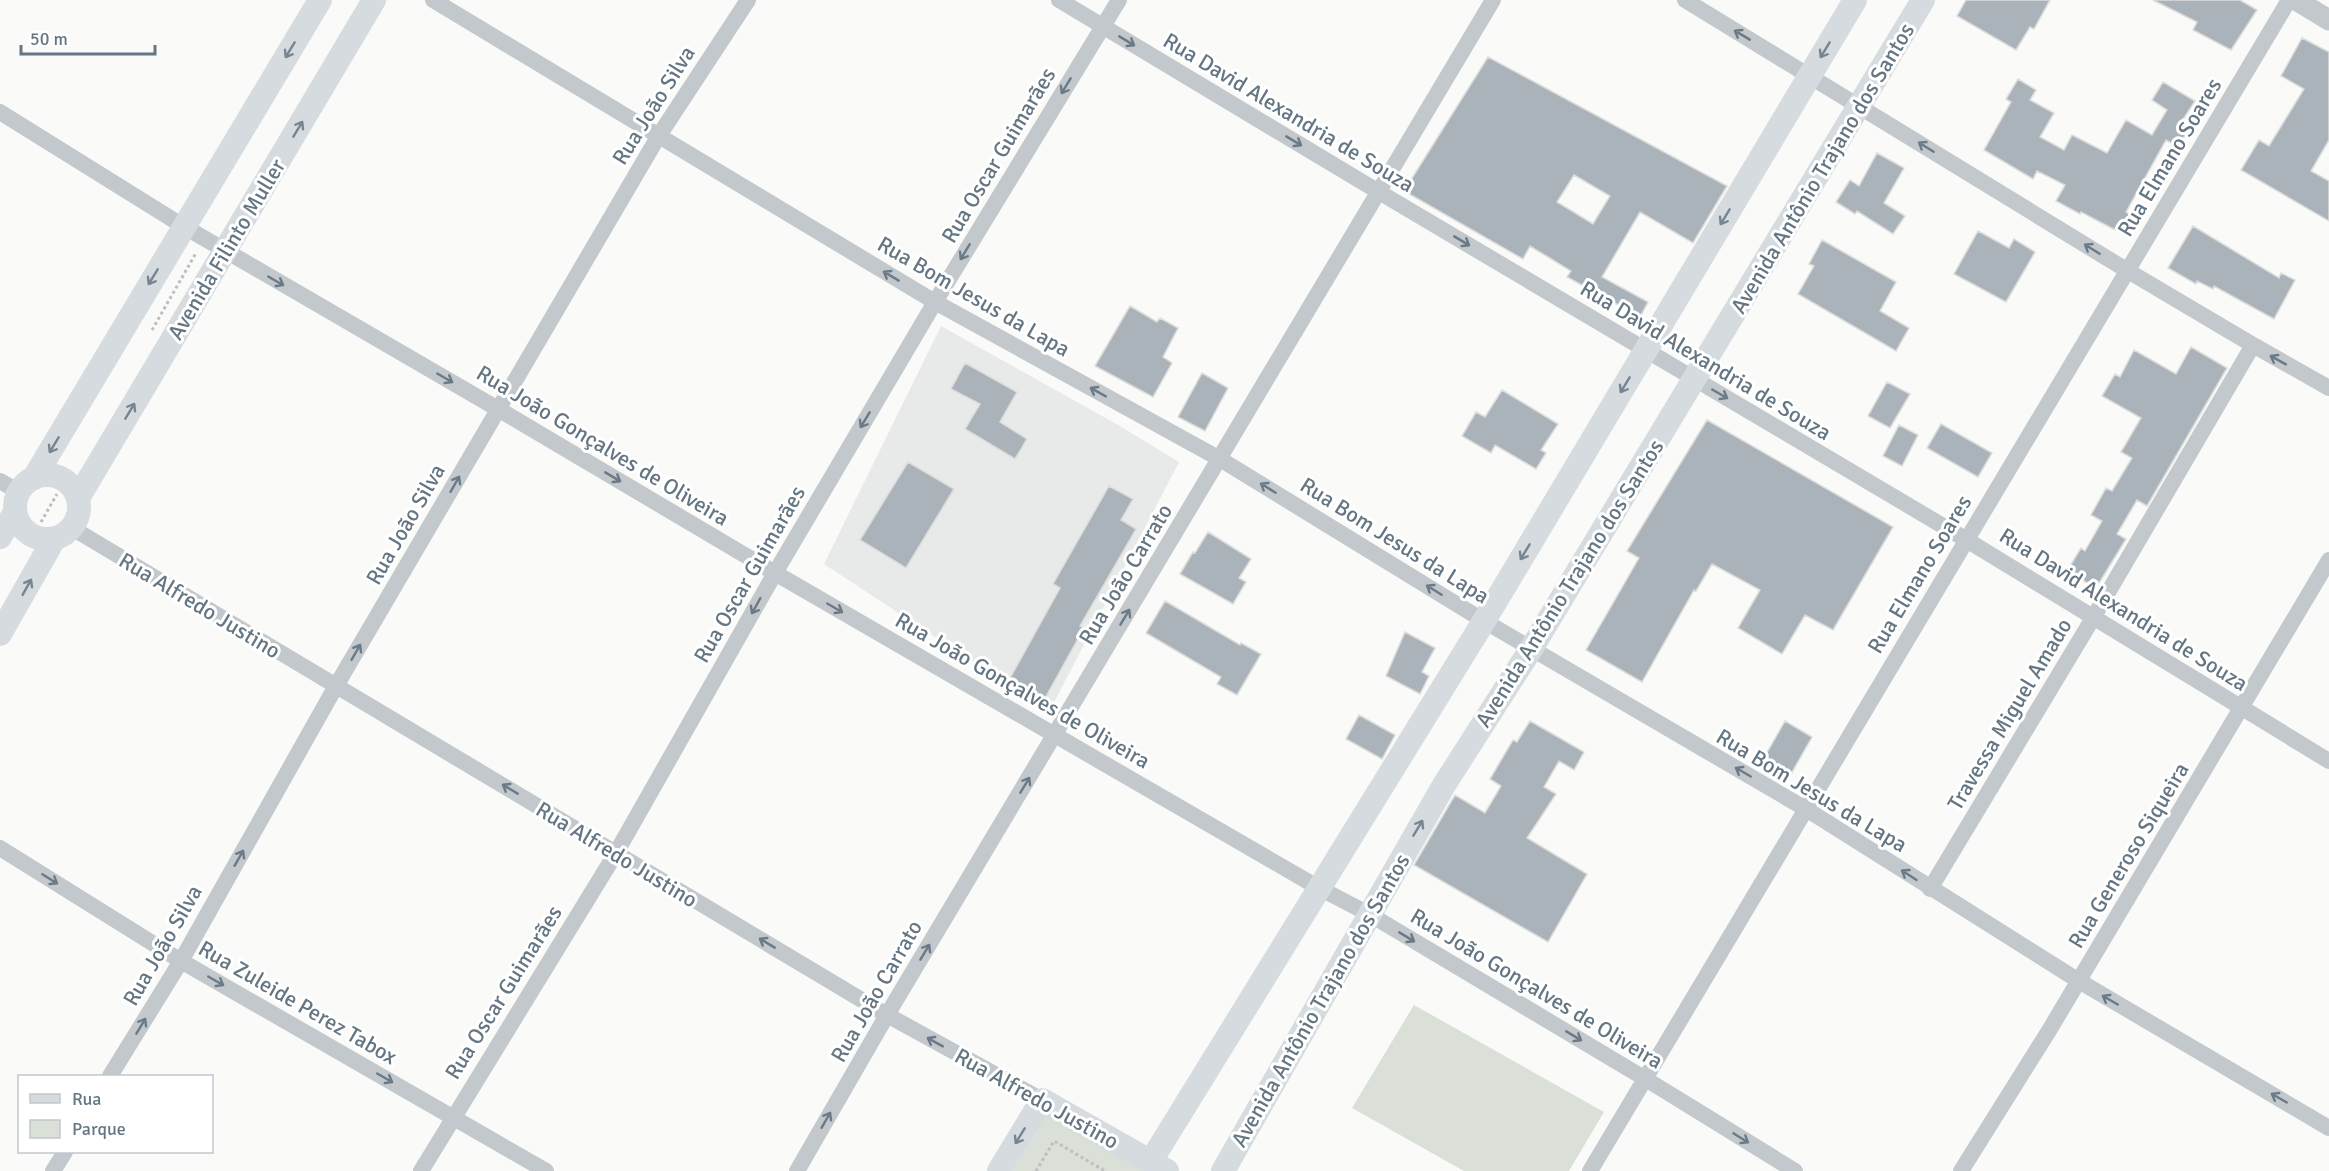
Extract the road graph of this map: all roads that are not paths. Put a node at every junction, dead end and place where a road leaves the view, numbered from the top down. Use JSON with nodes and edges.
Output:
{"nodes":[{"id":1,"x":320,"y":0,"type":"edge"},
{"id":2,"x":374,"y":0,"type":"edge"},
{"id":3,"x":433,"y":0,"type":"edge"},
{"id":4,"x":748,"y":0,"type":"edge"},
{"id":5,"x":1059,"y":0,"type":"edge"},
{"id":6,"x":1119,"y":0,"type":"edge"},
{"id":7,"x":1493,"y":0,"type":"edge"},
{"id":8,"x":1684,"y":0,"type":"edge"},
{"id":9,"x":1855,"y":0,"type":"edge"},
{"id":10,"x":1923,"y":0,"type":"edge"},
{"id":11,"x":2289,"y":0,"type":"edge"},
{"id":12,"x":2296,"y":0,"type":"edge"},
{"id":13,"x":2329,"y":20,"type":"edge"},
{"id":14,"x":1102,"y":26,"type":"junction"},
{"id":15,"x":1809,"y":76,"type":"junction"},
{"id":16,"x":1860,"y":106,"type":"junction"},
{"id":17,"x":0,"y":112,"type":"edge"},
{"id":18,"x":658,"y":137,"type":"junction"},
{"id":19,"x":1379,"y":192,"type":"junction"},
{"id":20,"x":183,"y":226,"type":"junction"},
{"id":21,"x":225,"y":251,"type":"junction"},
{"id":22,"x":2128,"y":271,"type":"junction"},
{"id":23,"x":935,"y":302,"type":"junction"},
{"id":24,"x":2253,"y":345,"type":"junction"},
{"id":25,"x":1646,"y":351,"type":"junction"},
{"id":26,"x":1694,"y":379,"type":"junction"},
{"id":27,"x":2329,"y":388,"type":"edge"},
{"id":28,"x":498,"y":409,"type":"junction"},
{"id":29,"x":1220,"y":459,"type":"junction"},
{"id":30,"x":17,"y":490,"type":"edge"},
{"id":31,"x":78,"y":498,"type":"junction"},
{"id":32,"x":63,"y":533,"type":"junction"},
{"id":33,"x":0,"y":537,"type":"edge"},
{"id":34,"x":1965,"y":539,"type":"junction"},
{"id":35,"x":2327,"y":570,"type":"edge"},
{"id":36,"x":775,"y":573,"type":"junction"},
{"id":37,"x":2093,"y":618,"type":"junction"},
{"id":38,"x":1484,"y":621,"type":"junction"},
{"id":39,"x":0,"y":634,"type":"edge"},
{"id":40,"x":1531,"y":649,"type":"junction"},
{"id":41,"x":336,"y":686,"type":"junction"},
{"id":42,"x":2241,"y":708,"type":"junction"},
{"id":43,"x":1055,"y":734,"type":"junction"},
{"id":44,"x":2329,"y":761,"type":"edge"},
{"id":45,"x":1806,"y":809,"type":"junction"},
{"id":46,"x":0,"y":848,"type":"edge"},
{"id":47,"x":616,"y":853,"type":"junction"},
{"id":48,"x":1319,"y":888,"type":"junction"},
{"id":49,"x":1930,"y":889,"type":"junction"},
{"id":50,"x":1370,"y":914,"type":"junction"},
{"id":51,"x":181,"y":961,"type":"junction"},
{"id":52,"x":2079,"y":981,"type":"junction"},
{"id":53,"x":887,"y":1015,"type":"junction"},
{"id":54,"x":111,"y":1075,"type":"edge"},
{"id":55,"x":1644,"y":1078,"type":"junction"},
{"id":56,"x":1042,"y":1100,"type":"junction"},
{"id":57,"x":452,"y":1116,"type":"junction"},
{"id":58,"x":2329,"y":1128,"type":"edge"},
{"id":59,"x":64,"y":1153,"type":"edge"},
{"id":60,"x":1159,"y":1166,"type":"edge"},
{"id":61,"x":53,"y":1171,"type":"edge"},
{"id":62,"x":421,"y":1171,"type":"edge"},
{"id":63,"x":546,"y":1171,"type":"edge"},
{"id":64,"x":797,"y":1171,"type":"edge"},
{"id":65,"x":999,"y":1171,"type":"edge"},
{"id":66,"x":1223,"y":1171,"type":"edge"},
{"id":67,"x":1590,"y":1171,"type":"edge"},
{"id":68,"x":1796,"y":1171,"type":"edge"},
{"id":69,"x":1961,"y":1171,"type":"edge"}],
"edges":[{"from":1,"to":20,"type":"main road","one_way":true},
{"from":21,"to":2,"type":"main road","name":"Avenida Filinto Muller","one_way":true},
{"from":3,"to":18,"type":"street","name":"Rua Bom Jesus da Lapa"},
{"from":4,"to":18,"type":"street","name":"Rua João Silva"},
{"from":5,"to":14,"type":"street","name":"Rua David Alexandria de Souza"},
{"from":6,"to":14,"type":"street","name":"Rua Oscar Guimarães"},
{"from":7,"to":19,"type":"street","name":"Rua João Carrato"},
{"from":15,"to":8,"type":"street","one_way":true},
{"from":9,"to":15,"type":"main road","one_way":true},
{"from":10,"to":16,"type":"main road","name":"Avenida Antônio Trajano dos Santos"},
{"from":11,"to":22,"type":"street","name":"Rua Elmano Soares"},
{"from":12,"to":13,"type":"street"},
{"from":14,"to":19,"type":"street","name":"Rua David Alexandria de Souza","one_way":true},
{"from":14,"to":23,"type":"street","name":"Rua Oscar Guimarães","one_way":true},
{"from":15,"to":16,"type":"street"},
{"from":15,"to":25,"type":"main road","one_way":true},
{"from":22,"to":16,"type":"street","one_way":true},
{"from":16,"to":26,"type":"main road","name":"Avenida Antônio Trajano dos Santos"},
{"from":17,"to":20,"type":"street"},
{"from":23,"to":18,"type":"street","name":"Rua Bom Jesus da Lapa","one_way":true},
{"from":18,"to":28,"type":"street","name":"Rua João Silva"},
{"from":19,"to":25,"type":"street","name":"Rua David Alexandria de Souza","one_way":true},
{"from":19,"to":29,"type":"street","name":"Rua João Carrato"},
{"from":20,"to":21,"type":"street","name":"Rua João Gonçalves de Oliveira"},
{"from":20,"to":30,"type":"main road","one_way":true},
{"from":21,"to":28,"type":"street","name":"Rua João Gonçalves de Oliveira","one_way":true},
{"from":31,"to":21,"type":"main road","name":"Avenida Filinto Muller","one_way":true},
{"from":22,"to":24,"type":"street"},
{"from":22,"to":34,"type":"street","name":"Rua Elmano Soares"},
{"from":29,"to":23,"type":"street","name":"Rua Bom Jesus da Lapa","one_way":true},
{"from":23,"to":36,"type":"street","name":"Rua Oscar Guimarães","one_way":true},
{"from":27,"to":24,"type":"street","one_way":true},
{"from":24,"to":37,"type":"street","name":"Travessa Miguel Amado"},
{"from":25,"to":26,"type":"street","name":"Rua David Alexandria de Souza"},
{"from":25,"to":38,"type":"main road","one_way":true},
{"from":26,"to":34,"type":"street","name":"Rua David Alexandria de Souza","one_way":true},
{"from":26,"to":40,"type":"main road","name":"Avenida Antônio Trajano dos Santos"},
{"from":28,"to":36,"type":"street","name":"Rua João Gonçalves de Oliveira","one_way":true},
{"from":41,"to":28,"type":"street","name":"Rua João Silva","one_way":true},
{"from":38,"to":29,"type":"street","name":"Rua Bom Jesus da Lapa","one_way":true},
{"from":43,"to":29,"type":"street","name":"Rua João Carrato","one_way":true},
{"from":30,"to":31,"type":"main road"},
{"from":30,"to":32,"type":"main road"},
{"from":30,"to":33,"type":"main road"},
{"from":31,"to":32,"type":"main road"},
{"from":39,"to":32,"type":"main road","one_way":true},
{"from":32,"to":41,"type":"street","name":"Rua Alfredo Justino"},
{"from":34,"to":37,"type":"street","name":"Rua David Alexandria de Souza"},
{"from":34,"to":45,"type":"street","name":"Rua Elmano Soares"},
{"from":35,"to":42,"type":"street","name":"Rua Generoso Siqueira"},
{"from":36,"to":43,"type":"street","name":"Rua João Gonçalves de Oliveira","one_way":true},
{"from":36,"to":47,"type":"street","name":"Rua Oscar Guimarães","one_way":true},
{"from":37,"to":42,"type":"street","name":"Rua David Alexandria de Souza"},
{"from":37,"to":49,"type":"street","name":"Travessa Miguel Amado"},
{"from":38,"to":40,"type":"street","name":"Rua Bom Jesus da Lapa"},
{"from":38,"to":48,"type":"main road"},
{"from":45,"to":40,"type":"street","name":"Rua Bom Jesus da Lapa","one_way":true},
{"from":50,"to":40,"type":"main road","name":"Avenida Antônio Trajano dos Santos","one_way":true},
{"from":47,"to":41,"type":"street","name":"Rua Alfredo Justino","one_way":true},
{"from":51,"to":41,"type":"street","name":"Rua João Silva","one_way":true},
{"from":42,"to":44,"type":"street","name":"Rua David Alexandria de Souza"},
{"from":42,"to":52,"type":"street","name":"Rua Generoso Siqueira"},
{"from":43,"to":48,"type":"street","name":"Rua João Gonçalves de Oliveira"},
{"from":53,"to":43,"type":"street","name":"Rua João Carrato","one_way":true},
{"from":49,"to":45,"type":"street","name":"Rua Bom Jesus da Lapa","one_way":true},
{"from":45,"to":55,"type":"street","name":"Rua Elmano Soares"},
{"from":46,"to":51,"type":"street","name":"Rua Zuleide Perez Tabox","one_way":true},
{"from":53,"to":47,"type":"street","name":"Rua Alfredo Justino","one_way":true},
{"from":47,"to":57,"type":"street","name":"Rua Oscar Guimarães"},
{"from":48,"to":50,"type":"street","name":"Rua João Gonçalves de Oliveira"},
{"from":48,"to":60,"type":"main road"},
{"from":49,"to":52,"type":"street","name":"Rua Bom Jesus da Lapa"},
{"from":50,"to":55,"type":"street","name":"Rua João Gonçalves de Oliveira","one_way":true},
{"from":50,"to":66,"type":"main road","name":"Avenida Antônio Trajano dos Santos"},
{"from":54,"to":51,"type":"street","name":"Rua João Silva","one_way":true},
{"from":51,"to":57,"type":"street","name":"Rua Zuleide Perez Tabox","one_way":true},
{"from":58,"to":52,"type":"street","name":"Rua Bom Jesus da Lapa","one_way":true},
{"from":52,"to":69,"type":"street","name":"Rua Generoso Siqueira"},
{"from":56,"to":53,"type":"street","name":"Rua Alfredo Justino","one_way":true},
{"from":64,"to":53,"type":"street","name":"Rua João Carrato","one_way":true},
{"from":55,"to":67,"type":"street","name":"Rua Elmano Soares"},
{"from":55,"to":68,"type":"street","name":"Rua João Gonçalves de Oliveira","one_way":true},
{"from":56,"to":60,"type":"main road","name":"Rua Alfredo Justino"},
{"from":56,"to":65,"type":"main road","one_way":true},
{"from":57,"to":62,"type":"street","name":"Rua Oscar Guimarães"},
{"from":57,"to":63,"type":"street","name":"Rua Zuleide Perez Tabox"},
{"from":59,"to":61,"type":"street"}]}
